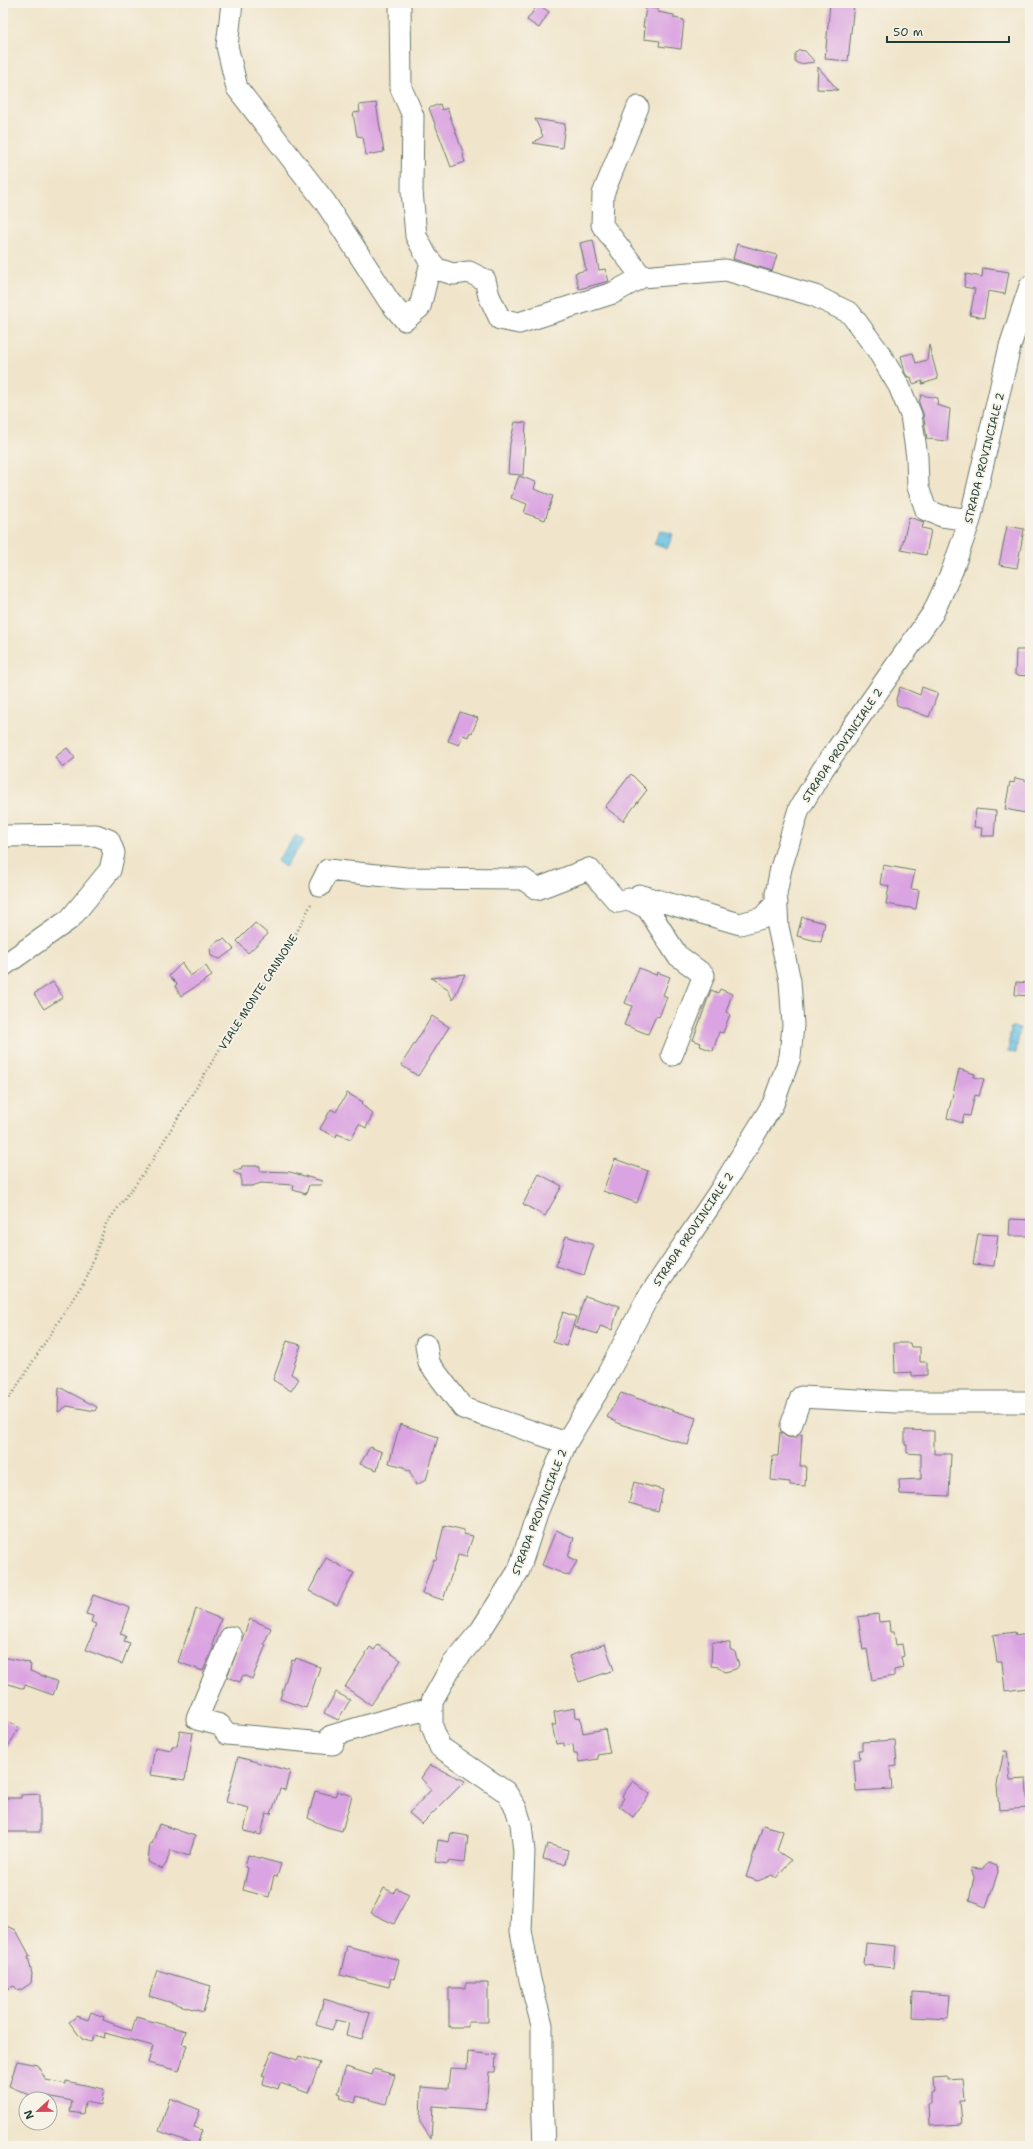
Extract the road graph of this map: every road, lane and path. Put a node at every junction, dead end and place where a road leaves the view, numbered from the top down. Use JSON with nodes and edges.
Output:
{"nodes":[{"id":1,"x":232,"y":3,"type":"edge"},
{"id":2,"x":400,"y":3,"type":"edge"},
{"id":3,"x":638,"y":107,"type":"dead end"},
{"id":4,"x":431,"y":262,"type":"junction"},
{"id":5,"x":642,"y":277,"type":"junction"},
{"id":6,"x":1030,"y":286,"type":"edge"},
{"id":7,"x":970,"y":520,"type":"junction"},
{"id":8,"x":3,"y":836,"type":"edge"},
{"id":9,"x":320,"y":886,"type":"joint"},
{"id":10,"x":777,"y":902,"type":"junction"},
{"id":11,"x":649,"y":909,"type":"junction"},
{"id":12,"x":3,"y":966,"type":"edge"},
{"id":13,"x":672,"y":1055,"type":"dead end"},
{"id":14,"x":426,"y":1344,"type":"dead end"},
{"id":15,"x":1030,"y":1402,"type":"edge"},
{"id":16,"x":3,"y":1404,"type":"edge"},
{"id":17,"x":791,"y":1426,"type":"dead end"},
{"id":18,"x":566,"y":1443,"type":"junction"},
{"id":19,"x":231,"y":1637,"type":"dead end"},
{"id":20,"x":432,"y":1708,"type":"junction"},
{"id":21,"x":544,"y":2146,"type":"edge"}],
"edges":[{"from":1,"to":4,"type":"street"},
{"from":2,"to":4,"type":"street"},
{"from":3,"to":5,"type":"street"},
{"from":4,"to":5,"type":"street"},
{"from":5,"to":7,"type":"street"},
{"from":6,"to":7,"type":"street","name":"STRADA PROVINCIALE 2"},
{"from":7,"to":10,"type":"street","name":"STRADA PROVINCIALE 2"},
{"from":8,"to":12,"type":"street"},
{"from":9,"to":11,"type":"street"},
{"from":9,"to":16,"type":"path","name":"VIALE MONTE CANNONE"},
{"from":10,"to":11,"type":"street"},
{"from":10,"to":18,"type":"street","name":"STRADA PROVINCIALE 2"},
{"from":11,"to":13,"type":"street"},
{"from":14,"to":18,"type":"street"},
{"from":15,"to":17,"type":"street"},
{"from":18,"to":20,"type":"street","name":"STRADA PROVINCIALE 2"},
{"from":19,"to":20,"type":"street"},
{"from":20,"to":21,"type":"street","name":"STRADA PROVINCIALE 2"}]}
